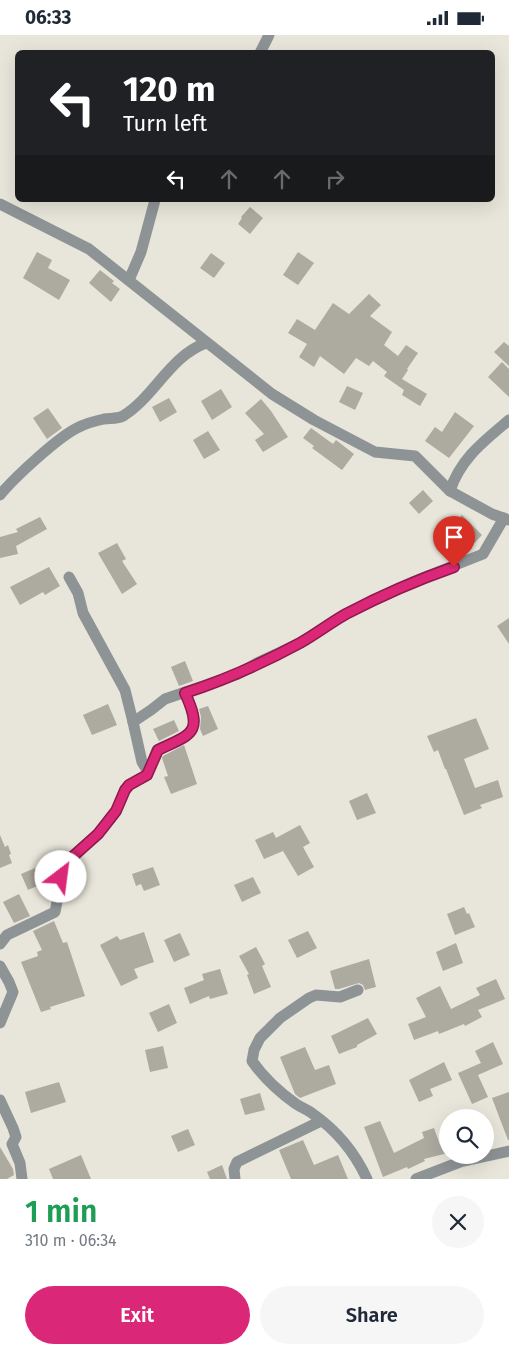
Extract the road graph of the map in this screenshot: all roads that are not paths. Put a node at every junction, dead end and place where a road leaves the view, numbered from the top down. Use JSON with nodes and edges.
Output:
{"nodes":[{"id":1,"x":269,"y":35,"type":"edge"},
{"id":2,"x":262,"y":50,"type":"edge"},
{"id":3,"x":154,"y":202,"type":"edge"},
{"id":4,"x":0,"y":203,"type":"edge"},
{"id":5,"x":129,"y":280,"type":"junction"},
{"id":6,"x":206,"y":343,"type":"junction"},
{"id":7,"x":509,"y":420,"type":"edge"},
{"id":8,"x":450,"y":491,"type":"junction"},
{"id":9,"x":0,"y":495,"type":"edge"},
{"id":10,"x":506,"y":519,"type":"edge"},
{"id":11,"x":69,"y":577,"type":"dead end"},
{"id":12,"x":185,"y":693,"type":"junction"},
{"id":13,"x":133,"y":722,"type":"junction"},
{"id":14,"x":148,"y":772,"type":"junction"},
{"id":15,"x":0,"y":944,"type":"edge"},
{"id":16,"x":0,"y":966,"type":"edge"},
{"id":17,"x":358,"y":990,"type":"dead end"},
{"id":18,"x":0,"y":1023,"type":"edge"},
{"id":19,"x":0,"y":1100,"type":"edge"},
{"id":20,"x":321,"y":1121,"type":"junction"},
{"id":21,"x":509,"y":1151,"type":"edge"},
{"id":22,"x":22,"y":1179,"type":"edge"},
{"id":23,"x":235,"y":1179,"type":"edge"},
{"id":24,"x":367,"y":1179,"type":"edge"},
{"id":25,"x":416,"y":1179,"type":"edge"}],
"edges":[{"from":1,"to":2,"type":"street"},
{"from":3,"to":5,"type":"street"},
{"from":4,"to":5,"type":"street"},
{"from":5,"to":6,"type":"street"},
{"from":6,"to":8,"type":"street"},
{"from":6,"to":9,"type":"street"},
{"from":7,"to":8,"type":"street"},
{"from":8,"to":10,"type":"street"},
{"from":10,"to":12,"type":"street"},
{"from":11,"to":13,"type":"street"},
{"from":12,"to":13,"type":"street"},
{"from":12,"to":14,"type":"street"},
{"from":13,"to":14,"type":"street"},
{"from":14,"to":15,"type":"street"},
{"from":16,"to":18,"type":"street"},
{"from":17,"to":20,"type":"street"},
{"from":19,"to":22,"type":"street"},
{"from":20,"to":23,"type":"street"},
{"from":20,"to":24,"type":"street"},
{"from":21,"to":25,"type":"street"}]}
